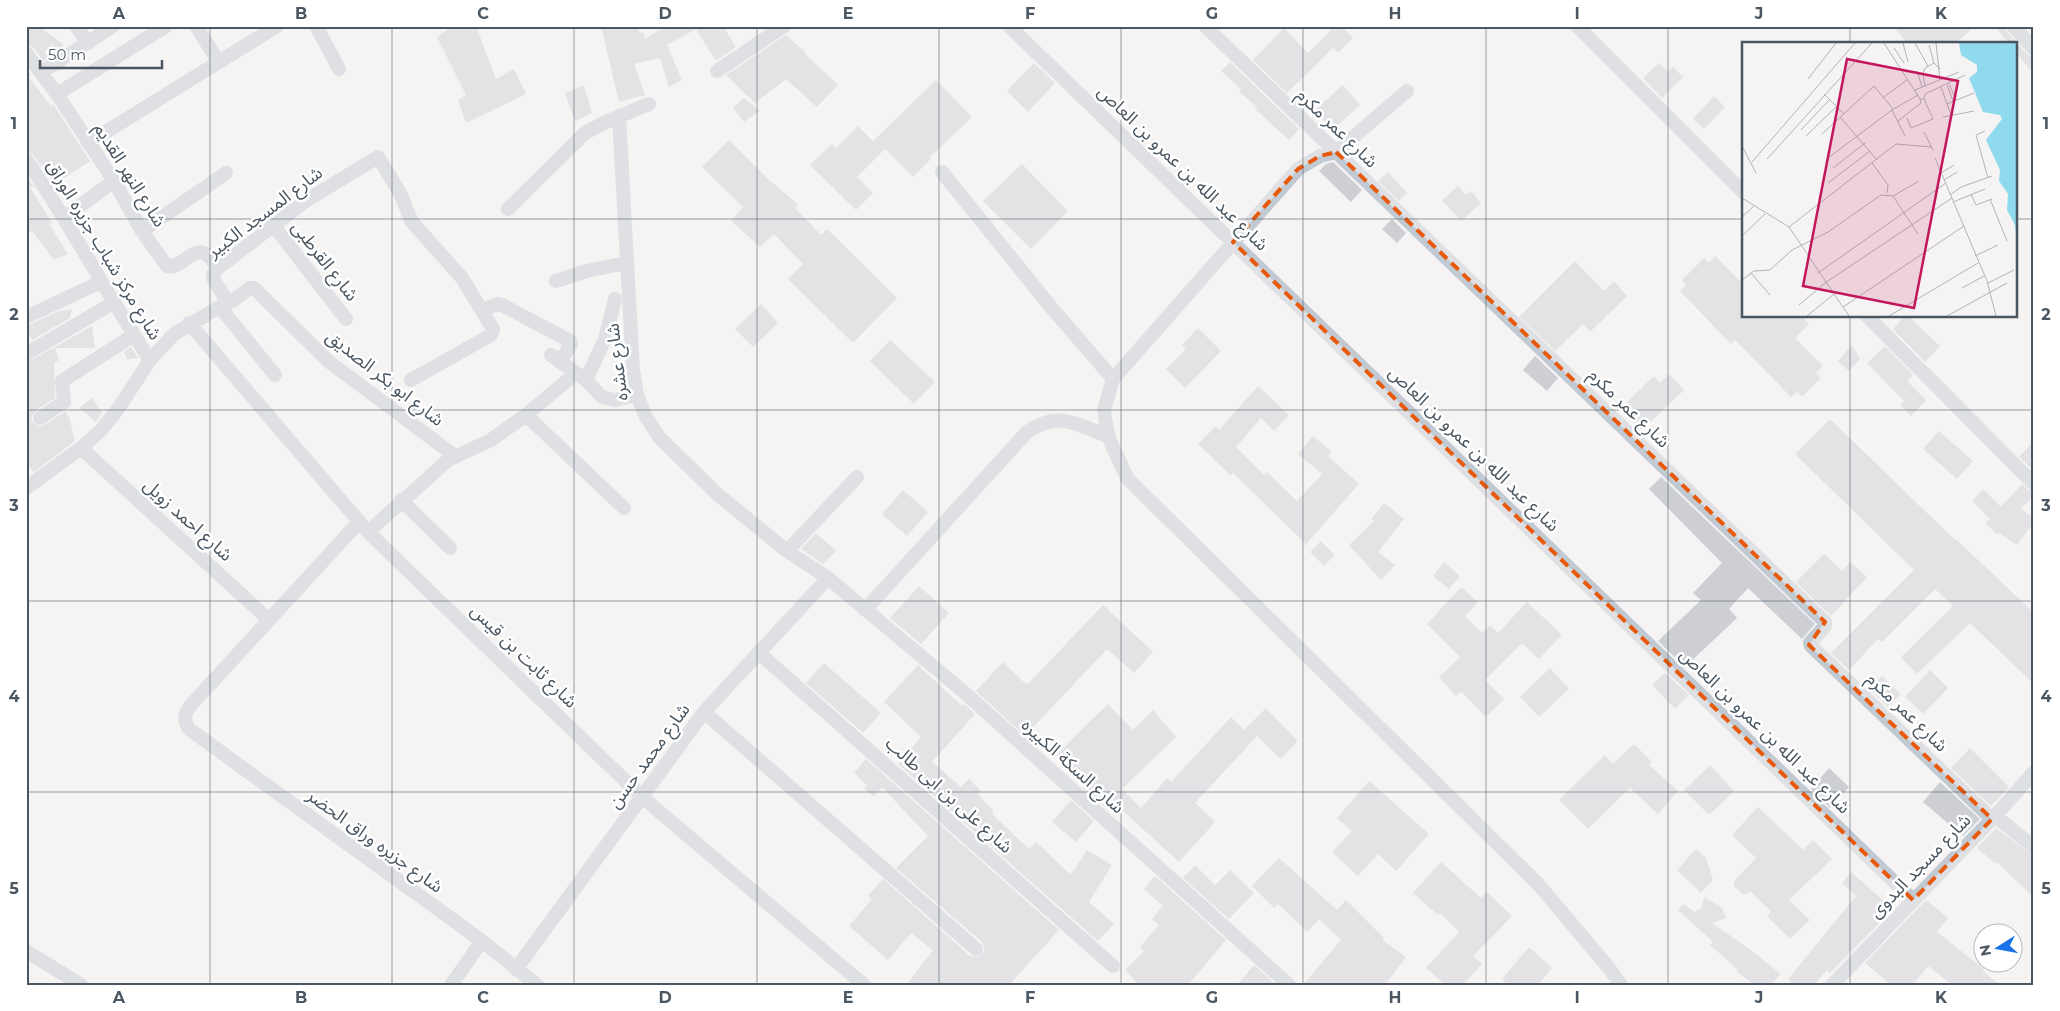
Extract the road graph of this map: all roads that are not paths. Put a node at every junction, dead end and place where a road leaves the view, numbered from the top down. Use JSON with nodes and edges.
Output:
{"nodes":[{"id":1,"x":76,"y":26,"type":"edge"},
{"id":2,"x":113,"y":26,"type":"edge"},
{"id":3,"x":166,"y":26,"type":"edge"},
{"id":4,"x":277,"y":26,"type":"edge"},
{"id":5,"x":316,"y":26,"type":"edge"},
{"id":6,"x":784,"y":26,"type":"edge"},
{"id":7,"x":1009,"y":26,"type":"edge"},
{"id":8,"x":1205,"y":26,"type":"edge"},
{"id":9,"x":1577,"y":26,"type":"edge"},
{"id":10,"x":2013,"y":26,"type":"edge"},
{"id":11,"x":202,"y":28,"type":"edge"},
{"id":12,"x":88,"y":43,"type":"junction"},
{"id":13,"x":2034,"y":49,"type":"edge"},
{"id":14,"x":26,"y":53,"type":"edge"},
{"id":15,"x":218,"y":61,"type":"junction"},
{"id":16,"x":339,"y":69,"type":"dead end"},
{"id":17,"x":717,"y":71,"type":"dead end"},
{"id":18,"x":42,"y":72,"type":"junction"},
{"id":19,"x":1407,"y":92,"type":"dead end"},
{"id":20,"x":57,"y":94,"type":"junction"},
{"id":21,"x":650,"y":104,"type":"dead end"},
{"id":22,"x":619,"y":116,"type":"junction"},
{"id":23,"x":88,"y":143,"type":"junction"},
{"id":24,"x":1336,"y":152,"type":"junction"},
{"id":25,"x":26,"y":159,"type":"edge"},
{"id":26,"x":942,"y":172,"type":"dead end"},
{"id":27,"x":226,"y":173,"type":"dead end"},
{"id":28,"x":114,"y":181,"type":"junction"},
{"id":29,"x":1742,"y":191,"type":"edge"},
{"id":30,"x":508,"y":209,"type":"dead end"},
{"id":31,"x":65,"y":217,"type":"junction"},
{"id":32,"x":274,"y":226,"type":"junction"},
{"id":33,"x":142,"y":231,"type":"junction"},
{"id":34,"x":1233,"y":242,"type":"junction"},
{"id":35,"x":626,"y":264,"type":"junction"},
{"id":36,"x":218,"y":268,"type":"junction"},
{"id":37,"x":556,"y":281,"type":"dead end"},
{"id":38,"x":101,"y":282,"type":"junction"},
{"id":39,"x":615,"y":299,"type":"dead end"},
{"id":40,"x":113,"y":303,"type":"junction"},
{"id":41,"x":223,"y":305,"type":"junction"},
{"id":42,"x":482,"y":310,"type":"junction"},
{"id":43,"x":26,"y":317,"type":"edge"},
{"id":44,"x":1869,"y":318,"type":"edge"},
{"id":45,"x":346,"y":319,"type":"dead end"},
{"id":46,"x":189,"y":323,"type":"junction"},
{"id":47,"x":134,"y":335,"type":"junction"},
{"id":48,"x":26,"y":354,"type":"edge"},
{"id":49,"x":150,"y":360,"type":"junction"},
{"id":50,"x":275,"y":375,"type":"dead end"},
{"id":51,"x":581,"y":377,"type":"junction"},
{"id":52,"x":1114,"y":378,"type":"junction"},
{"id":53,"x":411,"y":380,"type":"dead end"},
{"id":54,"x":637,"y":395,"type":"junction"},
{"id":55,"x":526,"y":415,"type":"junction"},
{"id":56,"x":40,"y":418,"type":"dead end"},
{"id":57,"x":1108,"y":436,"type":"junction"},
{"id":58,"x":81,"y":448,"type":"junction"},
{"id":59,"x":455,"y":456,"type":"junction"},
{"id":60,"x":857,"y":477,"type":"dead end"},
{"id":61,"x":2034,"y":484,"type":"edge"},
{"id":62,"x":26,"y":488,"type":"edge"},
{"id":63,"x":401,"y":500,"type":"junction"},
{"id":64,"x":624,"y":508,"type":"dead end"},
{"id":65,"x":364,"y":527,"type":"junction"},
{"id":66,"x":450,"y":548,"type":"dead end"},
{"id":67,"x":787,"y":550,"type":"junction"},
{"id":68,"x":828,"y":578,"type":"junction"},
{"id":69,"x":865,"y":610,"type":"junction"},
{"id":70,"x":269,"y":620,"type":"junction"},
{"id":71,"x":759,"y":653,"type":"junction"},
{"id":72,"x":704,"y":712,"type":"junction"},
{"id":73,"x":2034,"y":772,"type":"edge"},
{"id":74,"x":642,"y":797,"type":"junction"},
{"id":75,"x":1994,"y":817,"type":"junction"},
{"id":76,"x":2034,"y":847,"type":"edge"},
{"id":77,"x":1913,"y":900,"type":"junction"},
{"id":78,"x":482,"y":941,"type":"junction"},
{"id":79,"x":976,"y":949,"type":"dead end"},
{"id":80,"x":26,"y":951,"type":"edge"},
{"id":81,"x":1113,"y":966,"type":"dead end"},
{"id":82,"x":516,"y":969,"type":"junction"},
{"id":83,"x":81,"y":985,"type":"edge"},
{"id":84,"x":451,"y":985,"type":"edge"},
{"id":85,"x":537,"y":985,"type":"edge"},
{"id":86,"x":864,"y":985,"type":"edge"},
{"id":87,"x":1289,"y":985,"type":"edge"},
{"id":88,"x":1621,"y":985,"type":"edge"},
{"id":89,"x":1832,"y":985,"type":"edge"}],
"edges":[{"from":1,"to":12,"type":"street"},
{"from":2,"to":12,"type":"street"},
{"from":3,"to":20,"type":"street"},
{"from":4,"to":15,"type":"street"},
{"from":5,"to":16,"type":"street"},
{"from":6,"to":17,"type":"street"},
{"from":7,"to":34,"type":"street","name":"شارع عبد الله بن عمرو بن العاص"},
{"from":8,"to":24,"type":"street","name":"شارع عمر مكرم"},
{"from":9,"to":29,"type":"street"},
{"from":10,"to":13,"type":"street"},
{"from":11,"to":15,"type":"street"},
{"from":12,"to":18,"type":"street"},
{"from":14,"to":18,"type":"street","name":"شارع النهر القديم"},
{"from":15,"to":23,"type":"street"},
{"from":18,"to":20,"type":"street","name":"شارع النهر القديم"},
{"from":19,"to":24,"type":"street"},
{"from":20,"to":23,"type":"street","name":"شارع النهر القديم"},
{"from":21,"to":22,"type":"street"},
{"from":22,"to":30,"type":"street"},
{"from":22,"to":35,"type":"street","name":"شارع عشره"},
{"from":23,"to":28,"type":"street","name":"شارع النهر القديم"},
{"from":24,"to":34,"type":"street"},
{"from":24,"to":75,"type":"street","name":"شارع عمر مكرم"},
{"from":25,"to":31,"type":"street","name":"شارع مركز شباب جزيره الوراق"},
{"from":26,"to":52,"type":"street"},
{"from":27,"to":33,"type":"street"},
{"from":28,"to":31,"type":"street"},
{"from":28,"to":33,"type":"street","name":"شارع النهر القديم"},
{"from":31,"to":38,"type":"street","name":"شارع مركز شباب جزيره الوراق"},
{"from":32,"to":36,"type":"street","name":"شارع المسجد الكبير"},
{"from":32,"to":42,"type":"street","name":"شارع المسجد الكبير"},
{"from":32,"to":45,"type":"street","name":"شارع القرطبى"},
{"from":33,"to":36,"type":"street","name":"شارع النهر القديم"},
{"from":34,"to":52,"type":"street"},
{"from":34,"to":77,"type":"street","name":"شارع عبد الله بن عمرو بن العاص"},
{"from":35,"to":37,"type":"street"},
{"from":35,"to":54,"type":"street","name":"شارع عشره"},
{"from":36,"to":41,"type":"street","name":"شارع المسجد الكبير"},
{"from":38,"to":40,"type":"street","name":"شارع مركز شباب جزيره الوراق"},
{"from":38,"to":43,"type":"street"},
{"from":39,"to":51,"type":"street"},
{"from":40,"to":47,"type":"street","name":"شارع مركز شباب جزيره الوراق"},
{"from":40,"to":48,"type":"street"},
{"from":41,"to":46,"type":"street"},
{"from":41,"to":50,"type":"street","name":"شارع المسجد الكبير"},
{"from":41,"to":59,"type":"street","name":"شارع ابو بكر الصديق"},
{"from":42,"to":51,"type":"street"},
{"from":42,"to":53,"type":"street"},
{"from":44,"to":61,"type":"street"},
{"from":46,"to":49,"type":"street"},
{"from":46,"to":65,"type":"street","name":"شارع ثابت بن قيس"},
{"from":47,"to":49,"type":"street","name":"شارع مركز شباب جزيره الوراق"},
{"from":47,"to":56,"type":"street"},
{"from":49,"to":58,"type":"street"},
{"from":51,"to":54,"type":"street"},
{"from":51,"to":55,"type":"street"},
{"from":52,"to":57,"type":"street"},
{"from":54,"to":67,"type":"street","name":"شارع عشره"},
{"from":55,"to":59,"type":"street"},
{"from":55,"to":64,"type":"street"},
{"from":57,"to":69,"type":"street"},
{"from":57,"to":88,"type":"street"},
{"from":58,"to":62,"type":"street"},
{"from":58,"to":70,"type":"street","name":"شارع احمد زويل"},
{"from":59,"to":63,"type":"street"},
{"from":60,"to":67,"type":"street"},
{"from":63,"to":65,"type":"street"},
{"from":63,"to":66,"type":"street"},
{"from":65,"to":70,"type":"street"},
{"from":65,"to":74,"type":"street","name":"شارع ثابت بن قيس"},
{"from":67,"to":68,"type":"street","name":"شارع عشره"},
{"from":68,"to":69,"type":"street","name":"شارع السكة الكبيره"},
{"from":68,"to":71,"type":"street","name":"شارع محمد حسن"},
{"from":69,"to":87,"type":"street","name":"شارع السكة الكبيره"},
{"from":70,"to":78,"type":"street","name":"شارع جزيره وراق الحضر"},
{"from":71,"to":72,"type":"street","name":"شارع محمد حسن"},
{"from":71,"to":81,"type":"street","name":"شارع على بن ابى طالب"},
{"from":72,"to":74,"type":"street","name":"شارع محمد حسن"},
{"from":72,"to":79,"type":"street"},
{"from":73,"to":75,"type":"street","name":"شارع مسجد البدوى"},
{"from":74,"to":82,"type":"street","name":"شارع محمد حسن"},
{"from":74,"to":86,"type":"street","name":"شارع ثابت بن قيس"},
{"from":75,"to":76,"type":"street"},
{"from":75,"to":77,"type":"street","name":"شارع مسجد البدوى"},
{"from":77,"to":89,"type":"street","name":"شارع مسجد البدوى"},
{"from":78,"to":82,"type":"street","name":"شارع جزيره وراق الحضر"},
{"from":78,"to":84,"type":"street"},
{"from":80,"to":83,"type":"street"},
{"from":82,"to":85,"type":"street","name":"شارع جزيره وراق الحضر"}]}
